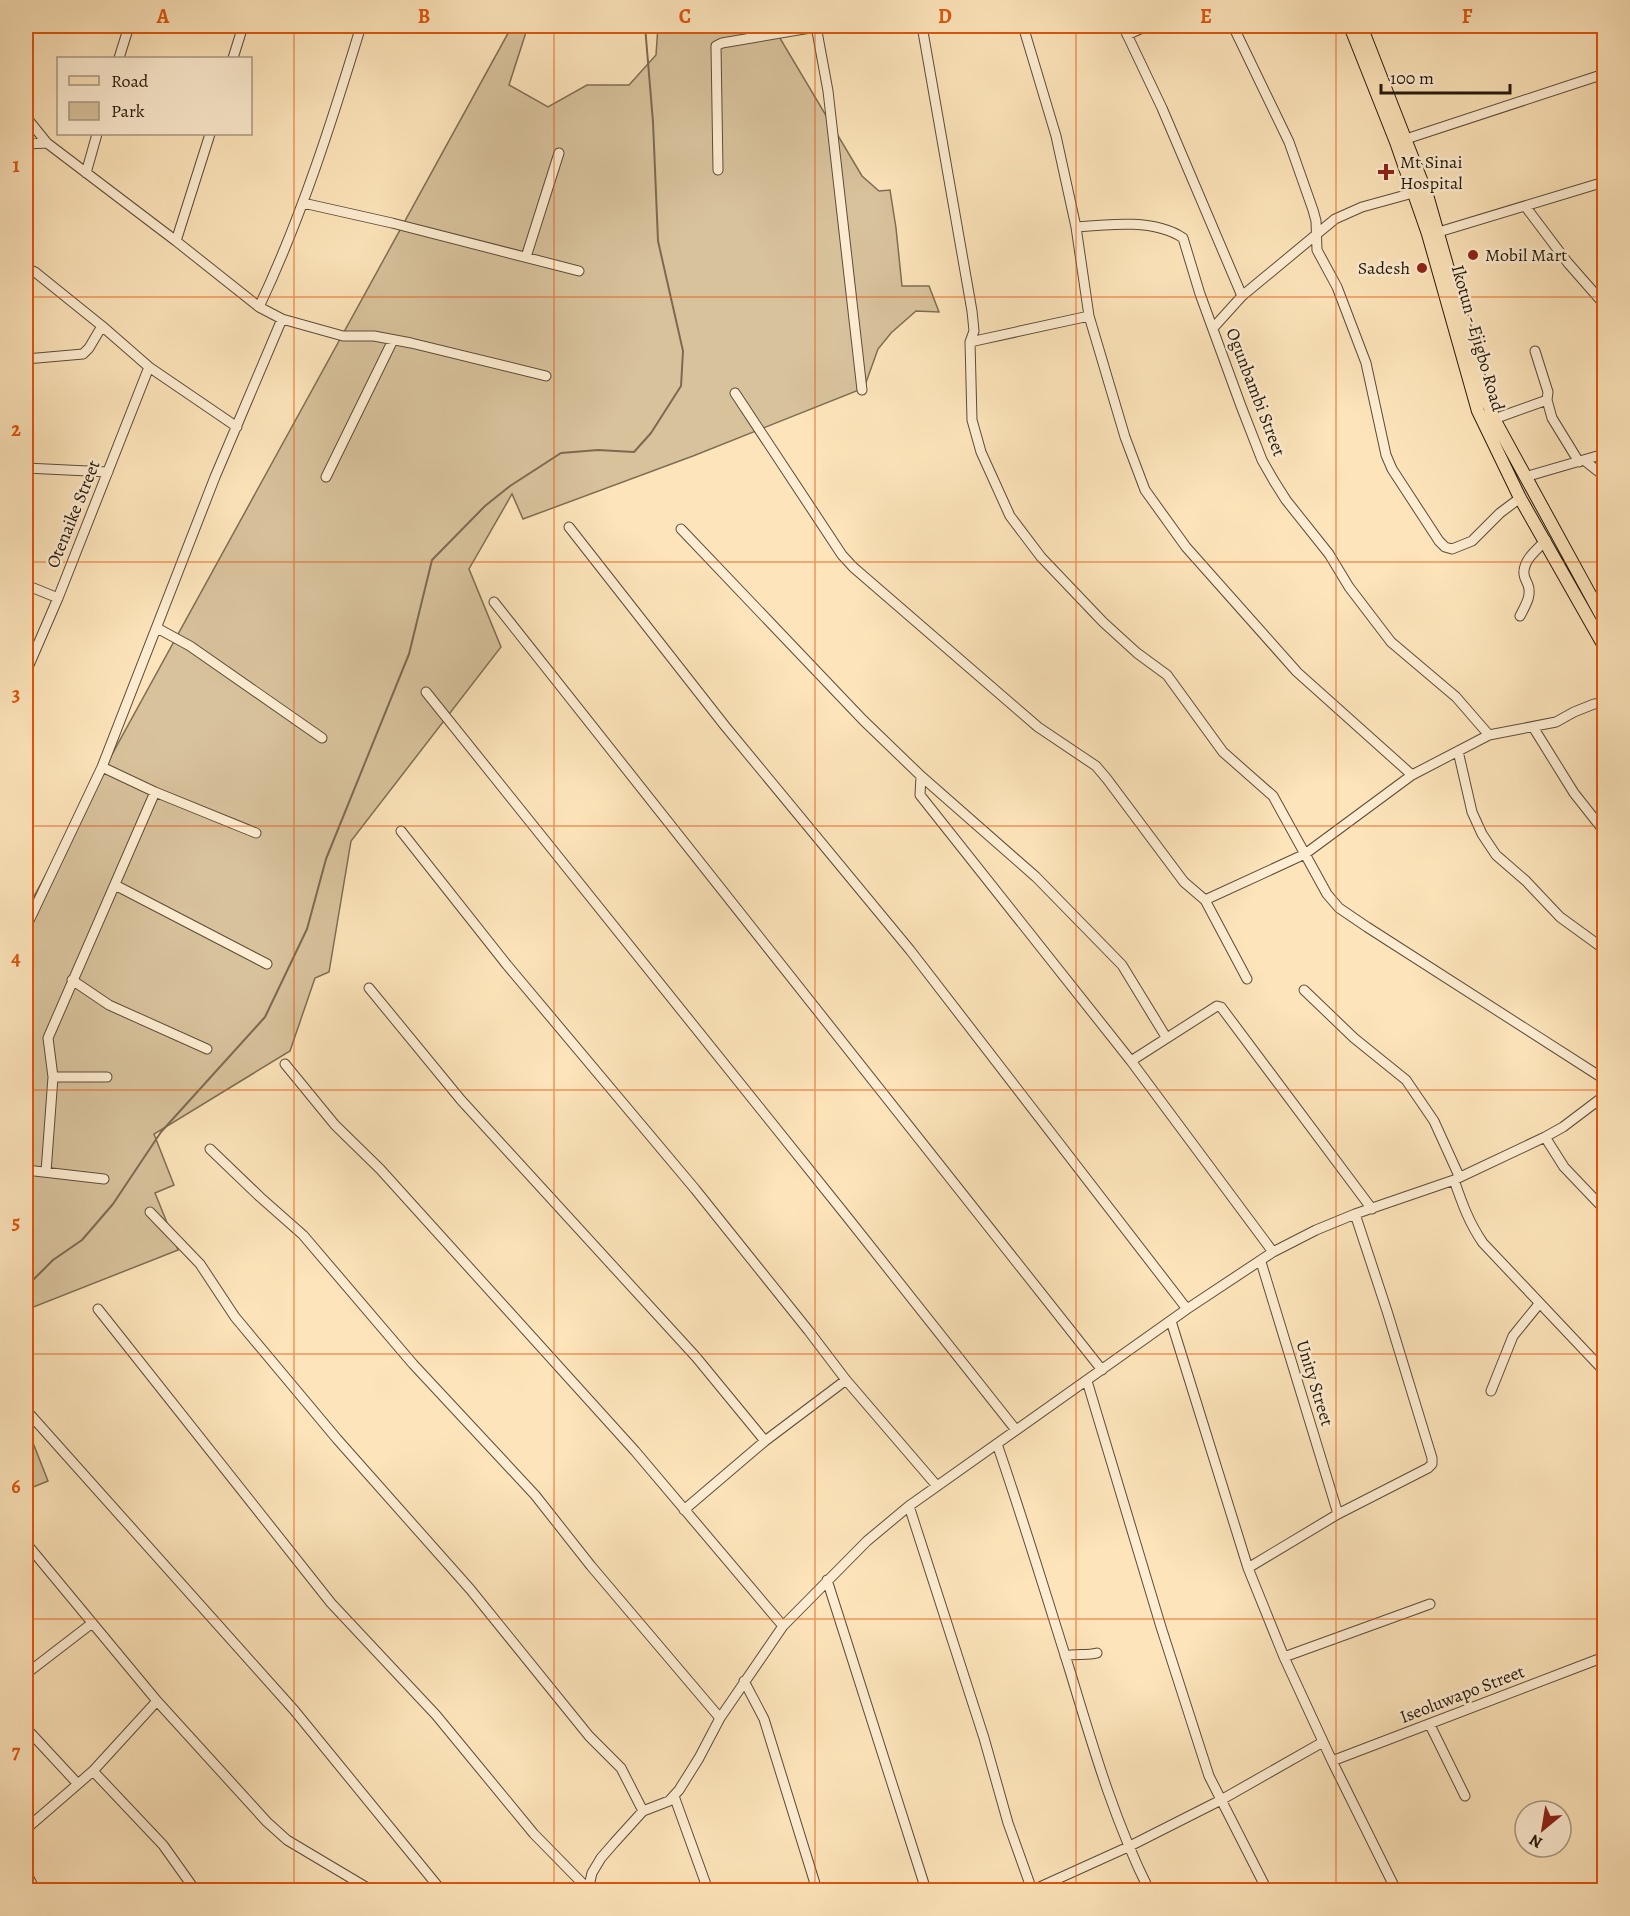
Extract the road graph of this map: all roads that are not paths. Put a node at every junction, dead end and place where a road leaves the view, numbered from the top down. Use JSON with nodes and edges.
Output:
{"nodes":[{"id":1,"x":129,"y":26,"type":"edge"},
{"id":2,"x":243,"y":26,"type":"edge"},
{"id":3,"x":361,"y":26,"type":"edge"},
{"id":4,"x":819,"y":26,"type":"edge"},
{"id":5,"x":922,"y":26,"type":"edge"},
{"id":6,"x":1023,"y":26,"type":"edge"},
{"id":7,"x":1122,"y":26,"type":"edge"},
{"id":8,"x":1147,"y":26,"type":"edge"},
{"id":9,"x":1233,"y":26,"type":"edge"},
{"id":10,"x":1350,"y":26,"type":"edge"},
{"id":11,"x":1361,"y":26,"type":"edge"},
{"id":12,"x":799,"y":27,"type":"edge"},
{"id":13,"x":1127,"y":35,"type":"junction"},
{"id":14,"x":119,"y":57,"type":"edge"},
{"id":15,"x":233,"y":57,"type":"edge"},
{"id":16,"x":1605,"y":74,"type":"edge"},
{"id":17,"x":26,"y":117,"type":"edge"},
{"id":18,"x":98,"y":135,"type":"edge"},
{"id":19,"x":210,"y":135,"type":"edge"},
{"id":20,"x":1406,"y":139,"type":"junction"},
{"id":21,"x":47,"y":143,"type":"junction"},
{"id":22,"x":26,"y":144,"type":"edge"},
{"id":23,"x":559,"y":153,"type":"dead end"},
{"id":24,"x":718,"y":170,"type":"dead end"},
{"id":25,"x":86,"y":173,"type":"junction"},
{"id":26,"x":1605,"y":182,"type":"edge"},
{"id":27,"x":1413,"y":193,"type":"junction"},
{"id":28,"x":303,"y":203,"type":"junction"},
{"id":29,"x":1525,"y":206,"type":"junction"},
{"id":30,"x":1076,"y":227,"type":"junction"},
{"id":31,"x":1433,"y":233,"type":"junction"},
{"id":32,"x":1317,"y":236,"type":"junction"},
{"id":33,"x":176,"y":241,"type":"junction"},
{"id":34,"x":526,"y":257,"type":"junction"},
{"id":35,"x":26,"y":268,"type":"edge"},
{"id":36,"x":579,"y":271,"type":"dead end"},
{"id":37,"x":1242,"y":296,"type":"junction"},
{"id":38,"x":1605,"y":303,"type":"edge"},
{"id":39,"x":259,"y":307,"type":"junction"},
{"id":40,"x":1089,"y":316,"type":"junction"},
{"id":41,"x":282,"y":319,"type":"junction"},
{"id":42,"x":102,"y":326,"type":"junction"},
{"id":43,"x":1214,"y":327,"type":"junction"},
{"id":44,"x":393,"y":339,"type":"junction"},
{"id":45,"x":970,"y":342,"type":"junction"},
{"id":46,"x":1535,"y":351,"type":"dead end"},
{"id":47,"x":26,"y":359,"type":"edge"},
{"id":48,"x":149,"y":367,"type":"junction"},
{"id":49,"x":546,"y":376,"type":"dead end"},
{"id":50,"x":862,"y":390,"type":"dead end"},
{"id":51,"x":735,"y":393,"type":"dead end"},
{"id":52,"x":1547,"y":400,"type":"junction"},
{"id":53,"x":1494,"y":418,"type":"junction"},
{"id":54,"x":237,"y":427,"type":"junction"},
{"id":55,"x":1605,"y":454,"type":"edge"},
{"id":56,"x":1582,"y":461,"type":"junction"},
{"id":57,"x":26,"y":468,"type":"edge"},
{"id":58,"x":108,"y":472,"type":"junction"},
{"id":59,"x":1605,"y":476,"type":"edge"},
{"id":60,"x":326,"y":477,"type":"dead end"},
{"id":61,"x":1525,"y":477,"type":"junction"},
{"id":62,"x":1520,"y":498,"type":"junction"},
{"id":63,"x":569,"y":527,"type":"dead end"},
{"id":64,"x":681,"y":529,"type":"dead end"},
{"id":65,"x":1546,"y":540,"type":"junction"},
{"id":66,"x":26,"y":585,"type":"edge"},
{"id":67,"x":58,"y":598,"type":"junction"},
{"id":68,"x":494,"y":602,"type":"dead end"},
{"id":69,"x":1520,"y":616,"type":"dead end"},
{"id":70,"x":1605,"y":620,"type":"edge"},
{"id":71,"x":157,"y":628,"type":"junction"},
{"id":72,"x":1605,"y":646,"type":"edge"},
{"id":73,"x":26,"y":672,"type":"edge"},
{"id":74,"x":426,"y":692,"type":"dead end"},
{"id":75,"x":1605,"y":703,"type":"edge"},
{"id":76,"x":1533,"y":727,"type":"junction"},
{"id":77,"x":1489,"y":735,"type":"junction"},
{"id":78,"x":322,"y":738,"type":"dead end"},
{"id":79,"x":1458,"y":751,"type":"junction"},
{"id":80,"x":102,"y":767,"type":"junction"},
{"id":81,"x":1412,"y":775,"type":"junction"},
{"id":82,"x":921,"y":776,"type":"junction"},
{"id":83,"x":155,"y":792,"type":"junction"},
{"id":84,"x":401,"y":831,"type":"dead end"},
{"id":85,"x":1605,"y":831,"type":"edge"},
{"id":86,"x":256,"y":833,"type":"dead end"},
{"id":87,"x":1305,"y":854,"type":"junction"},
{"id":88,"x":115,"y":885,"type":"junction"},
{"id":89,"x":1205,"y":900,"type":"junction"},
{"id":90,"x":26,"y":927,"type":"edge"},
{"id":91,"x":1605,"y":949,"type":"edge"},
{"id":92,"x":267,"y":964,"type":"dead end"},
{"id":93,"x":1247,"y":979,"type":"dead end"},
{"id":94,"x":72,"y":980,"type":"junction"},
{"id":95,"x":369,"y":988,"type":"dead end"},
{"id":96,"x":1304,"y":990,"type":"dead end"},
{"id":97,"x":1166,"y":1037,"type":"junction"},
{"id":98,"x":207,"y":1049,"type":"dead end"},
{"id":99,"x":1131,"y":1061,"type":"junction"},
{"id":100,"x":285,"y":1064,"type":"dead end"},
{"id":101,"x":53,"y":1077,"type":"junction"},
{"id":102,"x":107,"y":1077,"type":"dead end"},
{"id":103,"x":1605,"y":1079,"type":"edge"},
{"id":104,"x":1605,"y":1096,"type":"edge"},
{"id":105,"x":1545,"y":1137,"type":"junction"},
{"id":106,"x":210,"y":1149,"type":"dead end"},
{"id":107,"x":26,"y":1170,"type":"edge"},
{"id":108,"x":45,"y":1172,"type":"junction"},
{"id":109,"x":1457,"y":1178,"type":"junction"},
{"id":110,"x":104,"y":1179,"type":"dead end"},
{"id":111,"x":1372,"y":1209,"type":"junction"},
{"id":112,"x":1605,"y":1209,"type":"edge"},
{"id":113,"x":150,"y":1212,"type":"dead end"},
{"id":114,"x":1355,"y":1214,"type":"junction"},
{"id":115,"x":1273,"y":1252,"type":"junction"},
{"id":116,"x":1261,"y":1262,"type":"junction"},
{"id":117,"x":1539,"y":1304,"type":"junction"},
{"id":118,"x":98,"y":1309,"type":"dead end"},
{"id":119,"x":1187,"y":1309,"type":"junction"},
{"id":120,"x":1171,"y":1321,"type":"junction"},
{"id":121,"x":1102,"y":1370,"type":"junction"},
{"id":122,"x":1605,"y":1371,"type":"edge"},
{"id":123,"x":846,"y":1380,"type":"junction"},
{"id":124,"x":1087,"y":1381,"type":"junction"},
{"id":125,"x":1491,"y":1391,"type":"dead end"},
{"id":126,"x":26,"y":1410,"type":"edge"},
{"id":127,"x":1016,"y":1430,"type":"junction"},
{"id":128,"x":765,"y":1441,"type":"junction"},
{"id":129,"x":997,"y":1444,"type":"junction"},
{"id":130,"x":937,"y":1486,"type":"junction"},
{"id":131,"x":909,"y":1506,"type":"junction"},
{"id":132,"x":684,"y":1509,"type":"junction"},
{"id":133,"x":1338,"y":1514,"type":"junction"},
{"id":134,"x":26,"y":1543,"type":"edge"},
{"id":135,"x":1248,"y":1568,"type":"junction"},
{"id":136,"x":827,"y":1580,"type":"junction"},
{"id":137,"x":1430,"y":1604,"type":"dead end"},
{"id":138,"x":91,"y":1624,"type":"junction"},
{"id":139,"x":783,"y":1626,"type":"junction"},
{"id":140,"x":1097,"y":1653,"type":"dead end"},
{"id":141,"x":1065,"y":1656,"type":"junction"},
{"id":142,"x":1284,"y":1657,"type":"junction"},
{"id":143,"x":1605,"y":1657,"type":"edge"},
{"id":144,"x":26,"y":1674,"type":"edge"},
{"id":145,"x":744,"y":1681,"type":"junction"},
{"id":146,"x":157,"y":1701,"type":"junction"},
{"id":147,"x":720,"y":1718,"type":"junction"},
{"id":148,"x":1430,"y":1725,"type":"junction"},
{"id":149,"x":26,"y":1728,"type":"edge"},
{"id":150,"x":1323,"y":1742,"type":"junction"},
{"id":151,"x":1332,"y":1761,"type":"junction"},
{"id":152,"x":93,"y":1770,"type":"junction"},
{"id":153,"x":77,"y":1783,"type":"junction"},
{"id":154,"x":674,"y":1796,"type":"junction"},
{"id":155,"x":1465,"y":1796,"type":"dead end"},
{"id":156,"x":1221,"y":1800,"type":"junction"},
{"id":157,"x":643,"y":1811,"type":"junction"},
{"id":158,"x":26,"y":1829,"type":"edge"},
{"id":159,"x":1128,"y":1847,"type":"junction"},
{"id":160,"x":26,"y":1872,"type":"edge"},
{"id":161,"x":35,"y":1890,"type":"edge"},
{"id":162,"x":195,"y":1890,"type":"edge"},
{"id":163,"x":371,"y":1890,"type":"edge"},
{"id":164,"x":441,"y":1890,"type":"edge"},
{"id":165,"x":588,"y":1890,"type":"edge"},
{"id":166,"x":708,"y":1890,"type":"edge"},
{"id":167,"x":817,"y":1890,"type":"edge"},
{"id":168,"x":926,"y":1890,"type":"edge"},
{"id":169,"x":1033,"y":1890,"type":"edge"},
{"id":170,"x":1149,"y":1890,"type":"edge"},
{"id":171,"x":1267,"y":1890,"type":"edge"},
{"id":172,"x":1396,"y":1890,"type":"edge"}],
"edges":[{"from":1,"to":14,"type":"street"},
{"from":2,"to":15,"type":"street"},
{"from":3,"to":28,"type":"street"},
{"from":4,"to":12,"type":"street"},
{"from":4,"to":50,"type":"street"},
{"from":5,"to":45,"type":"street"},
{"from":6,"to":30,"type":"street"},
{"from":7,"to":13,"type":"street"},
{"from":8,"to":13,"type":"street"},
{"from":9,"to":32,"type":"street"},
{"from":10,"to":27,"type":"main road","name":"Ikotun - Ejigbo Road"},
{"from":11,"to":20,"type":"main road","name":"Ikotun - Ejigbo Road"},
{"from":12,"to":24,"type":"street"},
{"from":13,"to":37,"type":"street"},
{"from":16,"to":20,"type":"street"},
{"from":17,"to":21,"type":"street"},
{"from":18,"to":25,"type":"street"},
{"from":19,"to":33,"type":"street"},
{"from":20,"to":31,"type":"main road","name":"Ikotun - Ejigbo Road"},
{"from":21,"to":22,"type":"street"},
{"from":21,"to":25,"type":"street"},
{"from":23,"to":34,"type":"street"},
{"from":25,"to":33,"type":"street"},
{"from":26,"to":29,"type":"street"},
{"from":27,"to":31,"type":"main road","name":"Ikotun - Ejigbo Road"},
{"from":27,"to":32,"type":"street"},
{"from":28,"to":34,"type":"street"},
{"from":28,"to":39,"type":"street"},
{"from":29,"to":31,"type":"street"},
{"from":29,"to":38,"type":"street"},
{"from":30,"to":40,"type":"street"},
{"from":30,"to":43,"type":"street","name":"Ogunbambi Street"},
{"from":31,"to":53,"type":"main road","name":"Ikotun - Ejigbo Road"},
{"from":31,"to":62,"type":"main road","name":"Ikotun - Ejigbo Road"},
{"from":32,"to":37,"type":"street"},
{"from":32,"to":62,"type":"street"},
{"from":33,"to":39,"type":"street"},
{"from":34,"to":36,"type":"street"},
{"from":35,"to":42,"type":"street"},
{"from":37,"to":43,"type":"street"},
{"from":39,"to":41,"type":"street"},
{"from":40,"to":45,"type":"street"},
{"from":40,"to":81,"type":"street"},
{"from":41,"to":44,"type":"street"},
{"from":41,"to":54,"type":"street"},
{"from":42,"to":47,"type":"street"},
{"from":42,"to":48,"type":"street"},
{"from":43,"to":77,"type":"street","name":"Ogunbambi Street"},
{"from":44,"to":49,"type":"street"},
{"from":44,"to":60,"type":"street"},
{"from":45,"to":87,"type":"street"},
{"from":46,"to":52,"type":"street"},
{"from":48,"to":54,"type":"street"},
{"from":48,"to":58,"type":"street","name":"Otenaike Street"},
{"from":51,"to":89,"type":"street"},
{"from":52,"to":53,"type":"street"},
{"from":52,"to":56,"type":"street"},
{"from":53,"to":61,"type":"main road","name":"Ikotun - Ejigbo Road"},
{"from":54,"to":71,"type":"street"},
{"from":55,"to":56,"type":"street"},
{"from":56,"to":59,"type":"street"},
{"from":56,"to":61,"type":"street"},
{"from":57,"to":58,"type":"street"},
{"from":58,"to":67,"type":"street","name":"Otenaike Street"},
{"from":61,"to":70,"type":"main road","name":"Ikotun - Ejigbo Road"},
{"from":62,"to":65,"type":"main road","name":"Ikotun - Ejigbo Road"},
{"from":63,"to":119,"type":"street"},
{"from":64,"to":82,"type":"street"},
{"from":65,"to":69,"type":"street"},
{"from":65,"to":72,"type":"main road","name":"Ikotun - Ejigbo Road"},
{"from":66,"to":67,"type":"street"},
{"from":67,"to":73,"type":"street","name":"Otenaike Street"},
{"from":68,"to":121,"type":"street"},
{"from":71,"to":78,"type":"street"},
{"from":71,"to":80,"type":"street"},
{"from":74,"to":127,"type":"street"},
{"from":75,"to":76,"type":"street"},
{"from":76,"to":77,"type":"street"},
{"from":76,"to":85,"type":"street"},
{"from":77,"to":79,"type":"street"},
{"from":79,"to":81,"type":"street"},
{"from":79,"to":91,"type":"street"},
{"from":80,"to":83,"type":"street"},
{"from":80,"to":90,"type":"street"},
{"from":81,"to":87,"type":"street"},
{"from":82,"to":97,"type":"street"},
{"from":82,"to":99,"type":"street"},
{"from":83,"to":86,"type":"street"},
{"from":83,"to":88,"type":"street"},
{"from":84,"to":123,"type":"street"},
{"from":87,"to":89,"type":"street"},
{"from":87,"to":103,"type":"street"},
{"from":88,"to":92,"type":"street"},
{"from":88,"to":94,"type":"street"},
{"from":89,"to":93,"type":"street"},
{"from":94,"to":98,"type":"street"},
{"from":94,"to":101,"type":"street"},
{"from":95,"to":128,"type":"street"},
{"from":96,"to":109,"type":"street"},
{"from":97,"to":99,"type":"street"},
{"from":97,"to":111,"type":"street"},
{"from":99,"to":115,"type":"street"},
{"from":100,"to":132,"type":"street"},
{"from":101,"to":102,"type":"street"},
{"from":101,"to":108,"type":"street"},
{"from":104,"to":105,"type":"street"},
{"from":105,"to":109,"type":"street"},
{"from":105,"to":112,"type":"street"},
{"from":106,"to":147,"type":"street"},
{"from":107,"to":108,"type":"street"},
{"from":108,"to":110,"type":"street"},
{"from":109,"to":111,"type":"street"},
{"from":109,"to":117,"type":"street"},
{"from":111,"to":114,"type":"street"},
{"from":113,"to":157,"type":"street"},
{"from":114,"to":115,"type":"street"},
{"from":114,"to":133,"type":"street"},
{"from":115,"to":116,"type":"street"},
{"from":116,"to":119,"type":"street"},
{"from":116,"to":133,"type":"street","name":"Unity Street"},
{"from":117,"to":122,"type":"street"},
{"from":117,"to":125,"type":"street"},
{"from":118,"to":165,"type":"street"},
{"from":119,"to":120,"type":"street"},
{"from":120,"to":121,"type":"street"},
{"from":120,"to":135,"type":"street"},
{"from":121,"to":124,"type":"street"},
{"from":123,"to":128,"type":"street"},
{"from":123,"to":130,"type":"street"},
{"from":124,"to":127,"type":"street"},
{"from":124,"to":156,"type":"street"},
{"from":126,"to":164,"type":"street"},
{"from":127,"to":129,"type":"street"},
{"from":128,"to":132,"type":"street"},
{"from":129,"to":130,"type":"street"},
{"from":129,"to":141,"type":"street"},
{"from":130,"to":131,"type":"street"},
{"from":131,"to":136,"type":"street"},
{"from":131,"to":169,"type":"street"},
{"from":132,"to":139,"type":"street"},
{"from":133,"to":135,"type":"street"},
{"from":134,"to":138,"type":"street"},
{"from":135,"to":142,"type":"street"},
{"from":136,"to":139,"type":"street"},
{"from":136,"to":168,"type":"street"},
{"from":137,"to":142,"type":"street"},
{"from":138,"to":144,"type":"street"},
{"from":138,"to":146,"type":"street"},
{"from":139,"to":145,"type":"street"},
{"from":140,"to":141,"type":"street"},
{"from":141,"to":159,"type":"street"},
{"from":142,"to":150,"type":"street"},
{"from":143,"to":148,"type":"street","name":"Iseoluwapo Street"},
{"from":145,"to":147,"type":"street"},
{"from":145,"to":167,"type":"street"},
{"from":146,"to":152,"type":"street"},
{"from":146,"to":163,"type":"street"},
{"from":147,"to":154,"type":"street"},
{"from":148,"to":151,"type":"street","name":"Iseoluwapo Street"},
{"from":148,"to":155,"type":"street"},
{"from":149,"to":153,"type":"street"},
{"from":150,"to":151,"type":"street"},
{"from":150,"to":156,"type":"street"},
{"from":151,"to":172,"type":"street"},
{"from":152,"to":153,"type":"street"},
{"from":152,"to":162,"type":"street"},
{"from":153,"to":158,"type":"street"},
{"from":154,"to":157,"type":"street"},
{"from":154,"to":166,"type":"street"},
{"from":156,"to":159,"type":"street"},
{"from":156,"to":171,"type":"street"},
{"from":157,"to":165,"type":"street"},
{"from":159,"to":169,"type":"street"},
{"from":159,"to":170,"type":"street"},
{"from":160,"to":161,"type":"street"}]}
